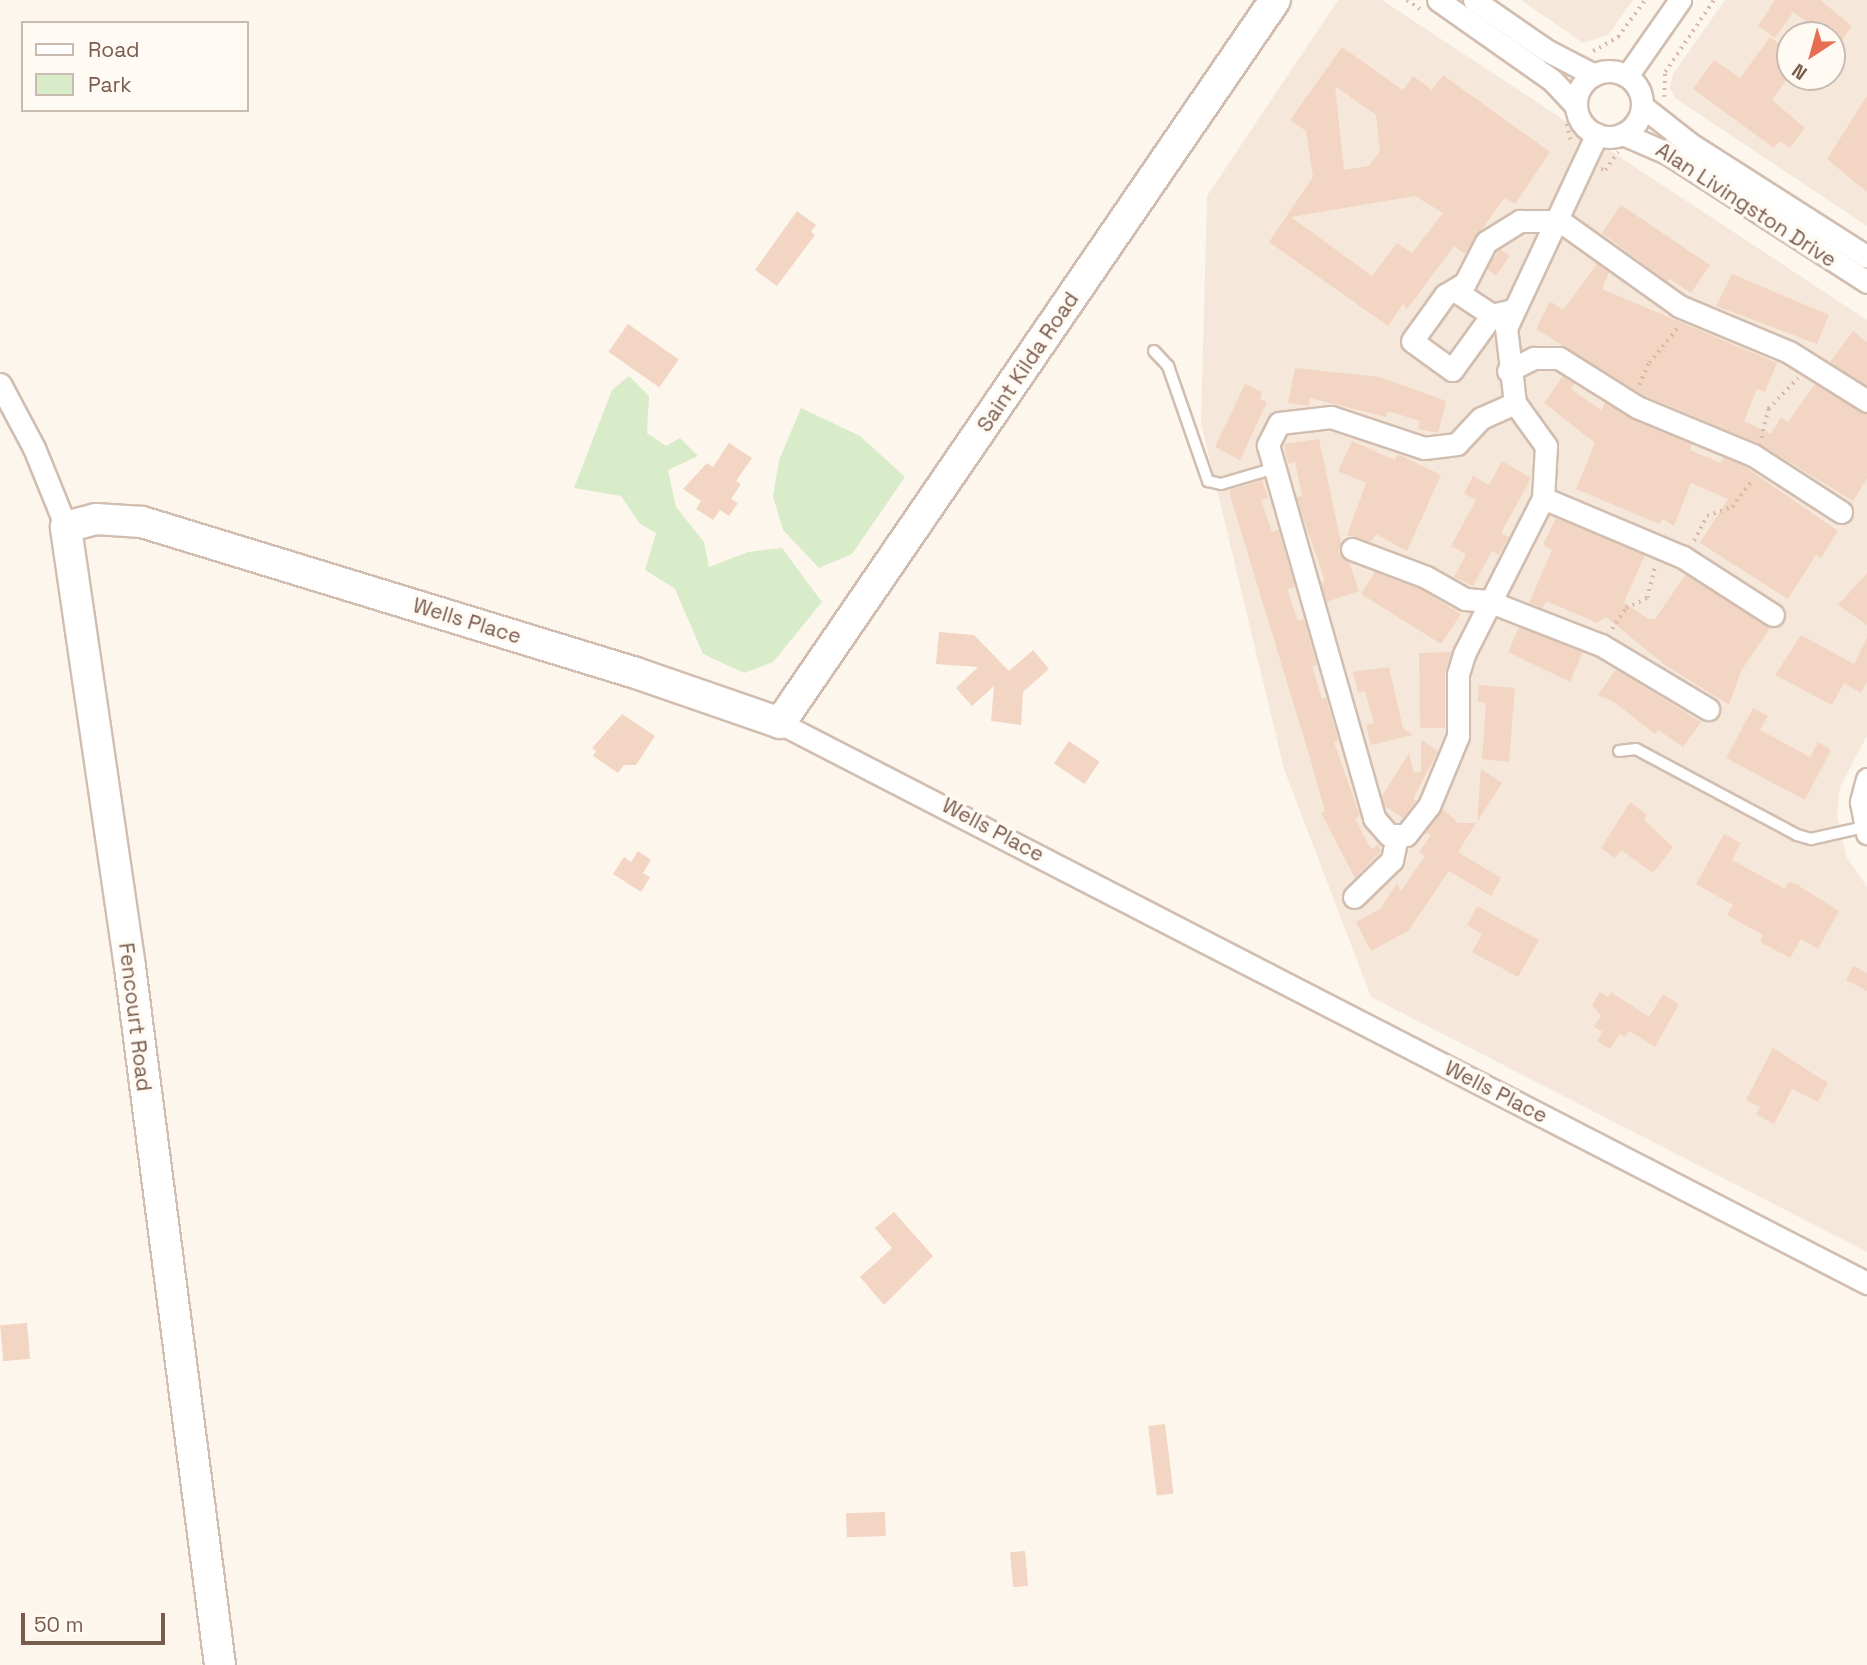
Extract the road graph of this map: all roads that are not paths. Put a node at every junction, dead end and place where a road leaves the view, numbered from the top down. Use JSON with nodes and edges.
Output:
{"nodes":[{"id":1,"x":1275,"y":0,"type":"edge"},
{"id":2,"x":1438,"y":0,"type":"edge"},
{"id":3,"x":1474,"y":0,"type":"edge"},
{"id":4,"x":1680,"y":0,"type":"edge"},
{"id":5,"x":1594,"y":75,"type":"junction"},
{"id":6,"x":1627,"y":76,"type":"junction"},
{"id":7,"x":1576,"y":106,"type":"junction"},
{"id":8,"x":1642,"y":106,"type":"junction"},
{"id":9,"x":1597,"y":134,"type":"junction"},
{"id":10,"x":1623,"y":134,"type":"junction"},
{"id":11,"x":1560,"y":221,"type":"junction"},
{"id":12,"x":1867,"y":257,"type":"edge"},
{"id":13,"x":1867,"y":282,"type":"edge"},
{"id":14,"x":1454,"y":289,"type":"junction"},
{"id":15,"x":1513,"y":310,"type":"junction"},
{"id":16,"x":1492,"y":315,"type":"junction"},
{"id":17,"x":1154,"y":351,"type":"dead end"},
{"id":18,"x":1508,"y":371,"type":"junction"},
{"id":19,"x":0,"y":384,"type":"edge"},
{"id":20,"x":1867,"y":401,"type":"edge"},
{"id":21,"x":1515,"y":403,"type":"junction"},
{"id":22,"x":1272,"y":469,"type":"junction"},
{"id":23,"x":1543,"y":498,"type":"junction"},
{"id":24,"x":1841,"y":512,"type":"dead end"},
{"id":25,"x":66,"y":527,"type":"junction"},
{"id":26,"x":1352,"y":549,"type":"dead end"},
{"id":27,"x":1488,"y":601,"type":"junction"},
{"id":28,"x":1773,"y":615,"type":"dead end"},
{"id":29,"x":1708,"y":709,"type":"dead end"},
{"id":30,"x":780,"y":723,"type":"junction"},
{"id":31,"x":1619,"y":751,"type":"dead end"},
{"id":32,"x":1867,"y":779,"type":"edge"},
{"id":33,"x":1866,"y":830,"type":"edge"},
{"id":34,"x":1397,"y":837,"type":"junction"},
{"id":35,"x":1354,"y":897,"type":"dead end"},
{"id":36,"x":1867,"y":1283,"type":"edge"},
{"id":37,"x":220,"y":1665,"type":"edge"}],
"edges":[{"from":1,"to":30,"type":"street","name":"Saint Kilda Road"},
{"from":2,"to":7,"type":"street"},
{"from":3,"to":5,"type":"street"},
{"from":4,"to":6,"type":"street"},
{"from":5,"to":6,"type":"street"},
{"from":5,"to":7,"type":"street"},
{"from":6,"to":8,"type":"street"},
{"from":7,"to":9,"type":"street"},
{"from":8,"to":10,"type":"street"},
{"from":8,"to":12,"type":"street","name":"Alan Livingston Drive"},
{"from":9,"to":10,"type":"street"},
{"from":9,"to":11,"type":"street"},
{"from":10,"to":13,"type":"street","name":"Alan Livingston Drive"},
{"from":11,"to":14,"type":"street"},
{"from":11,"to":15,"type":"street"},
{"from":11,"to":20,"type":"street"},
{"from":14,"to":16,"type":"street"},
{"from":14,"to":16,"type":"street"},
{"from":15,"to":16,"type":"street"},
{"from":15,"to":18,"type":"street"},
{"from":17,"to":22,"type":"lane"},
{"from":18,"to":21,"type":"street"},
{"from":18,"to":24,"type":"street"},
{"from":19,"to":25,"type":"street","name":"Fencourt Road"},
{"from":21,"to":22,"type":"street"},
{"from":21,"to":23,"type":"street"},
{"from":22,"to":34,"type":"street"},
{"from":23,"to":27,"type":"street"},
{"from":23,"to":28,"type":"street"},
{"from":25,"to":30,"type":"street","name":"Wells Place"},
{"from":25,"to":37,"type":"street","name":"Fencourt Road"},
{"from":26,"to":27,"type":"street"},
{"from":27,"to":29,"type":"street"},
{"from":27,"to":34,"type":"street"},
{"from":30,"to":36,"type":"street","name":"Wells Place"},
{"from":31,"to":33,"type":"lane"},
{"from":32,"to":33,"type":"street"},
{"from":34,"to":35,"type":"street"}]}
